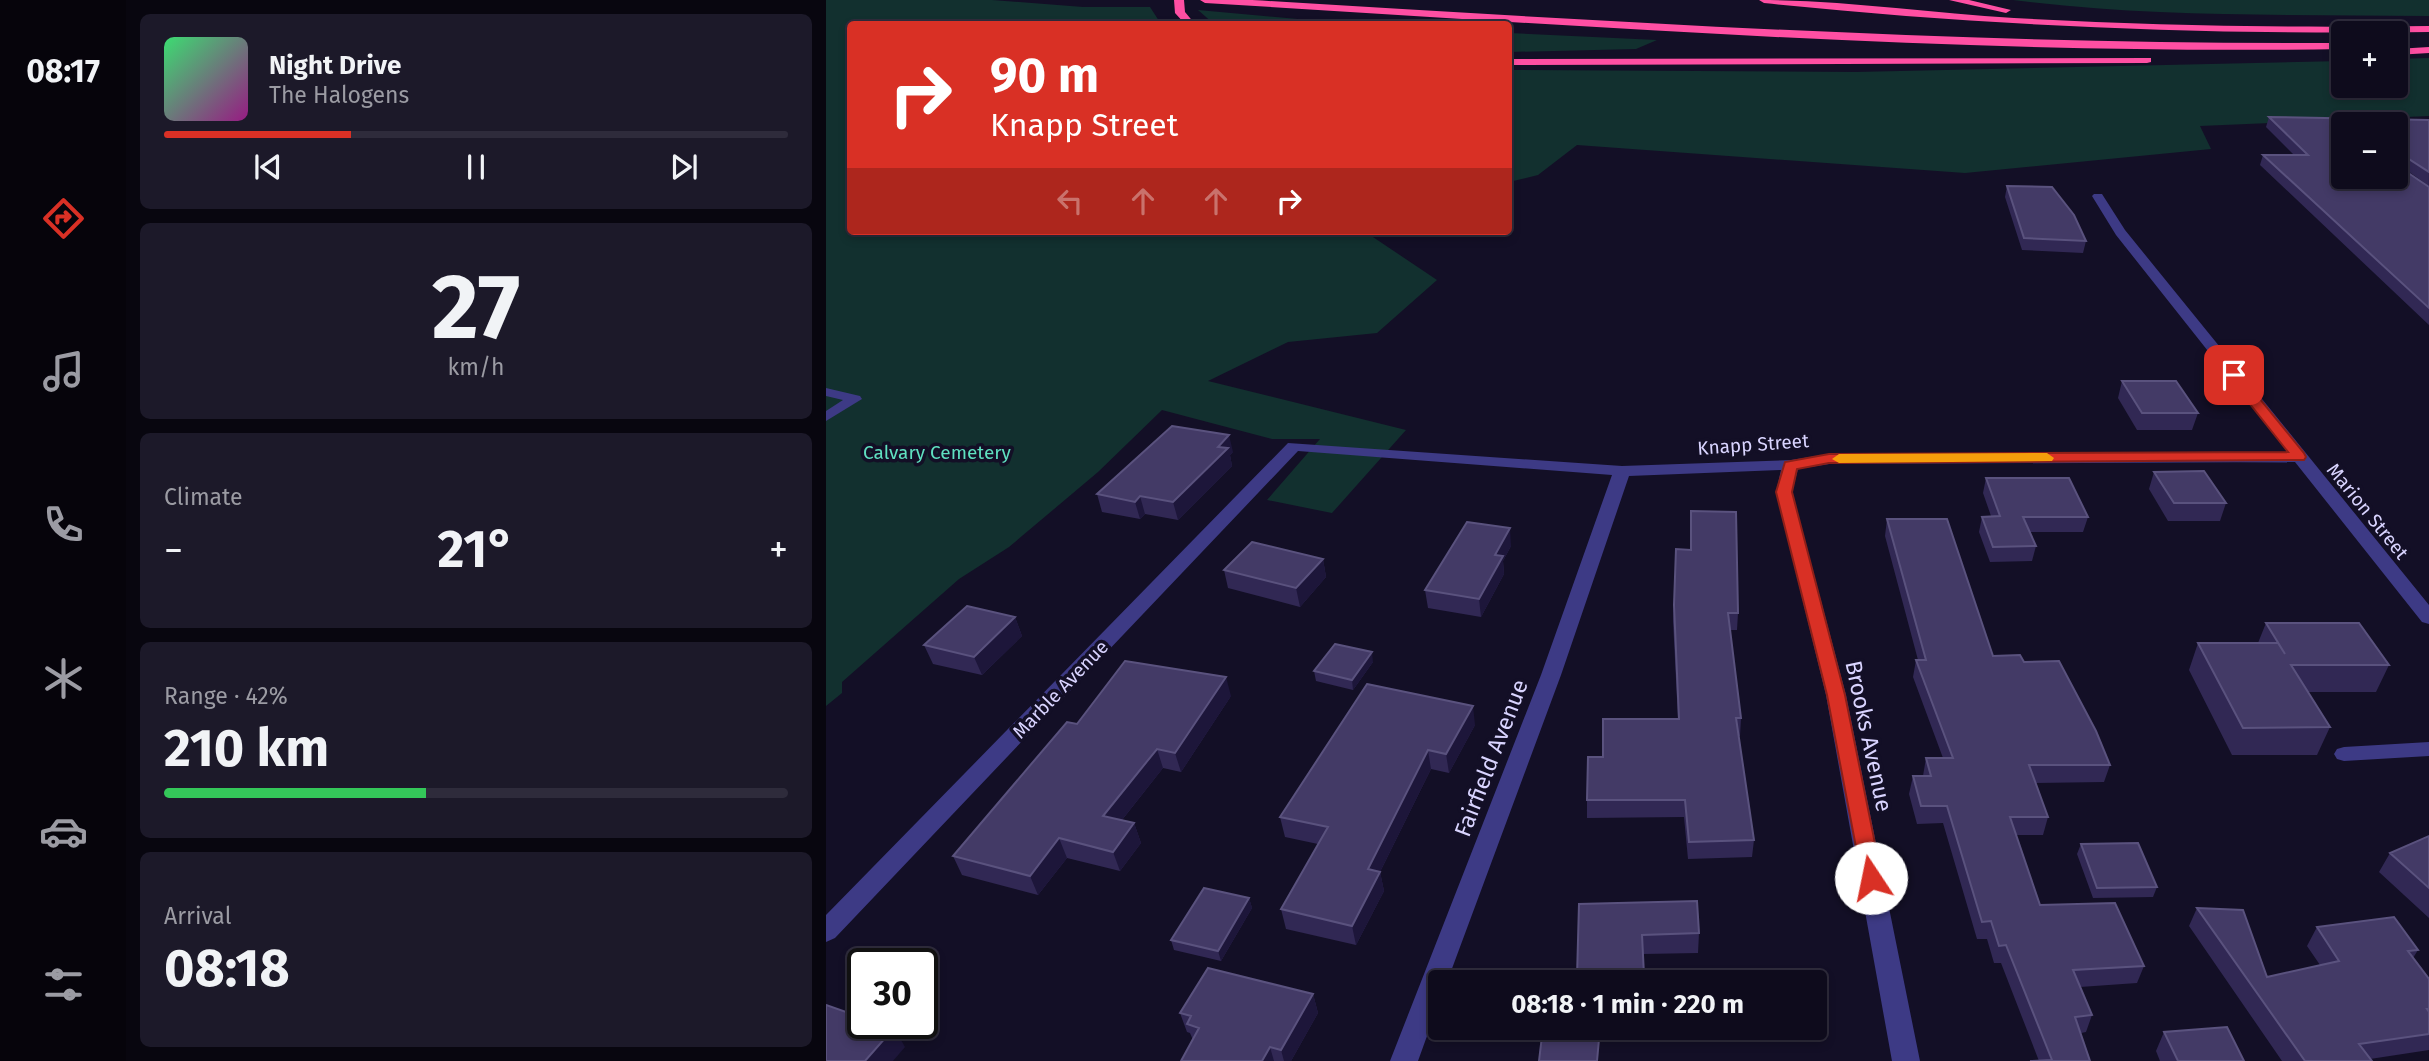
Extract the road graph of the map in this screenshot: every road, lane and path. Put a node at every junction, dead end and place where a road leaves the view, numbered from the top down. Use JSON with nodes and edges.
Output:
{"nodes":[{"id":1,"x":1179,"y":0,"type":"edge"},
{"id":2,"x":1205,"y":0,"type":"edge"},
{"id":3,"x":1764,"y":0,"type":"edge"},
{"id":4,"x":1954,"y":0,"type":"edge"},
{"id":5,"x":1232,"y":2,"type":"edge"},
{"id":6,"x":1187,"y":21,"type":"edge"},
{"id":7,"x":2429,"y":29,"type":"edge"},
{"id":8,"x":2305,"y":31,"type":"junction"},
{"id":9,"x":2429,"y":44,"type":"edge"},
{"id":10,"x":2408,"y":45,"type":"edge"},
{"id":11,"x":2331,"y":46,"type":"edge"},
{"id":12,"x":2429,"y":50,"type":"edge"},
{"id":13,"x":2408,"y":51,"type":"edge"},
{"id":14,"x":2331,"y":54,"type":"edge"},
{"id":15,"x":2196,"y":59,"type":"dead end"},
{"id":16,"x":2160,"y":60,"type":"dead end"},
{"id":17,"x":1512,"y":62,"type":"edge"},
{"id":18,"x":2098,"y":196,"type":"dead end"},
{"id":19,"x":826,"y":392,"type":"edge"},
{"id":20,"x":826,"y":417,"type":"edge"},
{"id":21,"x":1294,"y":446,"type":"joint"},
{"id":22,"x":2299,"y":457,"type":"junction"},
{"id":23,"x":1791,"y":465,"type":"junction"},
{"id":24,"x":1622,"y":471,"type":"junction"},
{"id":25,"x":2429,"y":618,"type":"edge"},
{"id":26,"x":2429,"y":749,"type":"edge"},
{"id":27,"x":2344,"y":754,"type":"dead end"},
{"id":28,"x":826,"y":932,"type":"edge"},
{"id":29,"x":1404,"y":1061,"type":"edge"},
{"id":30,"x":1906,"y":1061,"type":"edge"}],
"edges":[{"from":1,"to":6,"type":"highway"},
{"from":2,"to":5,"type":"highway"},
{"from":3,"to":8,"type":"highway"},
{"from":4,"to":8,"type":"highway"},
{"from":5,"to":11,"type":"highway"},
{"from":7,"to":8,"type":"highway"},
{"from":9,"to":10,"type":"highway"},
{"from":12,"to":13,"type":"highway"},
{"from":14,"to":15,"type":"highway"},
{"from":16,"to":17,"type":"highway"},
{"from":18,"to":22,"type":"street","name":"Marion Street"},
{"from":19,"to":20,"type":"lane"},
{"from":21,"to":24,"type":"street","name":"Knapp Street"},
{"from":21,"to":28,"type":"street","name":"Marble Avenue"},
{"from":22,"to":23,"type":"street","name":"Knapp Street"},
{"from":22,"to":25,"type":"street","name":"Marion Street"},
{"from":23,"to":24,"type":"street","name":"Knapp Street"},
{"from":23,"to":30,"type":"street","name":"Brooks Avenue"},
{"from":24,"to":29,"type":"street","name":"Fairfield Avenue"},
{"from":26,"to":27,"type":"lane"}]}
